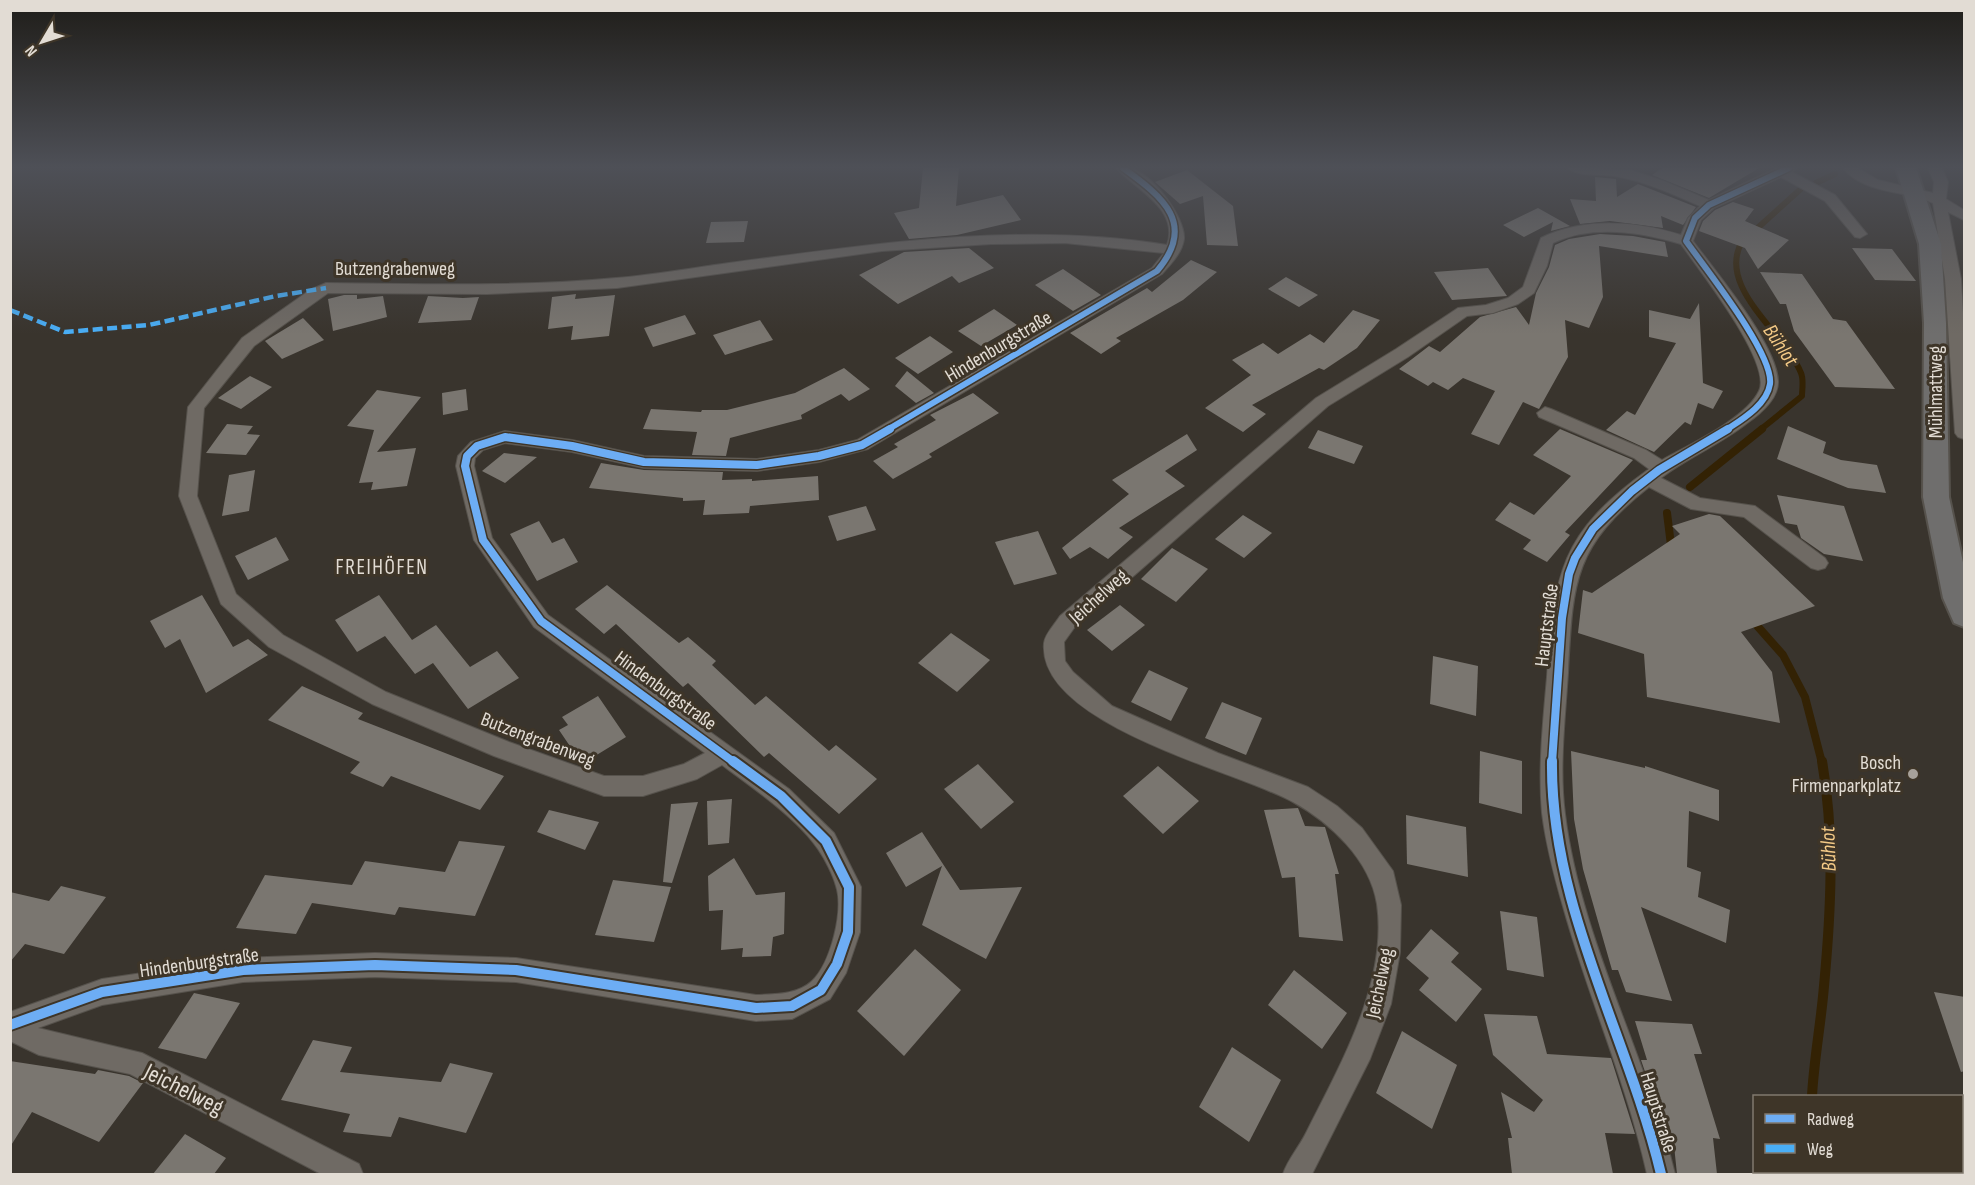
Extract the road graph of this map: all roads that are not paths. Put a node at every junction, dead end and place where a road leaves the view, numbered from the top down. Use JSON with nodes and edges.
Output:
{"nodes":[{"id":1,"x":1175,"y":223,"type":"edge"},
{"id":2,"x":1693,"y":223,"type":"edge"},
{"id":3,"x":1851,"y":223,"type":"edge"},
{"id":4,"x":1924,"y":223,"type":"edge"},
{"id":5,"x":1943,"y":223,"type":"edge"},
{"id":6,"x":1860,"y":234,"type":"dead end"},
{"id":7,"x":1686,"y":241,"type":"junction"},
{"id":8,"x":1173,"y":250,"type":"junction"},
{"id":9,"x":1545,"y":413,"type":"dead end"},
{"id":10,"x":1965,"y":433,"type":"edge"},
{"id":11,"x":1655,"y":474,"type":"junction"},
{"id":12,"x":1818,"y":563,"type":"dead end"},
{"id":13,"x":1965,"y":615,"type":"edge"},
{"id":14,"x":724,"y":753,"type":"junction"},
{"id":15,"x":10,"y":1026,"type":"edge"},
{"id":16,"x":349,"y":1174,"type":"edge"},
{"id":17,"x":1297,"y":1174,"type":"edge"},
{"id":18,"x":1660,"y":1174,"type":"edge"}],
"edges":[{"from":1,"to":8,"type":"street"},
{"from":2,"to":7,"type":"street"},
{"from":3,"to":6,"type":"street"},
{"from":4,"to":13,"type":"main road","name":"Mühlmattweg"},
{"from":5,"to":10,"type":"street"},
{"from":7,"to":11,"type":"street","name":"Hauptstraße"},
{"from":7,"to":17,"type":"street","name":"Jeichelweg"},
{"from":8,"to":14,"type":"street","name":"Hindenburgstraße"},
{"from":8,"to":14,"type":"street","name":"Butzengrabenweg"},
{"from":9,"to":11,"type":"street"},
{"from":11,"to":12,"type":"street"},
{"from":11,"to":18,"type":"street","name":"Hauptstraße"},
{"from":14,"to":15,"type":"street","name":"Hindenburgstraße"},
{"from":15,"to":16,"type":"street","name":"Jeichelweg"}]}
